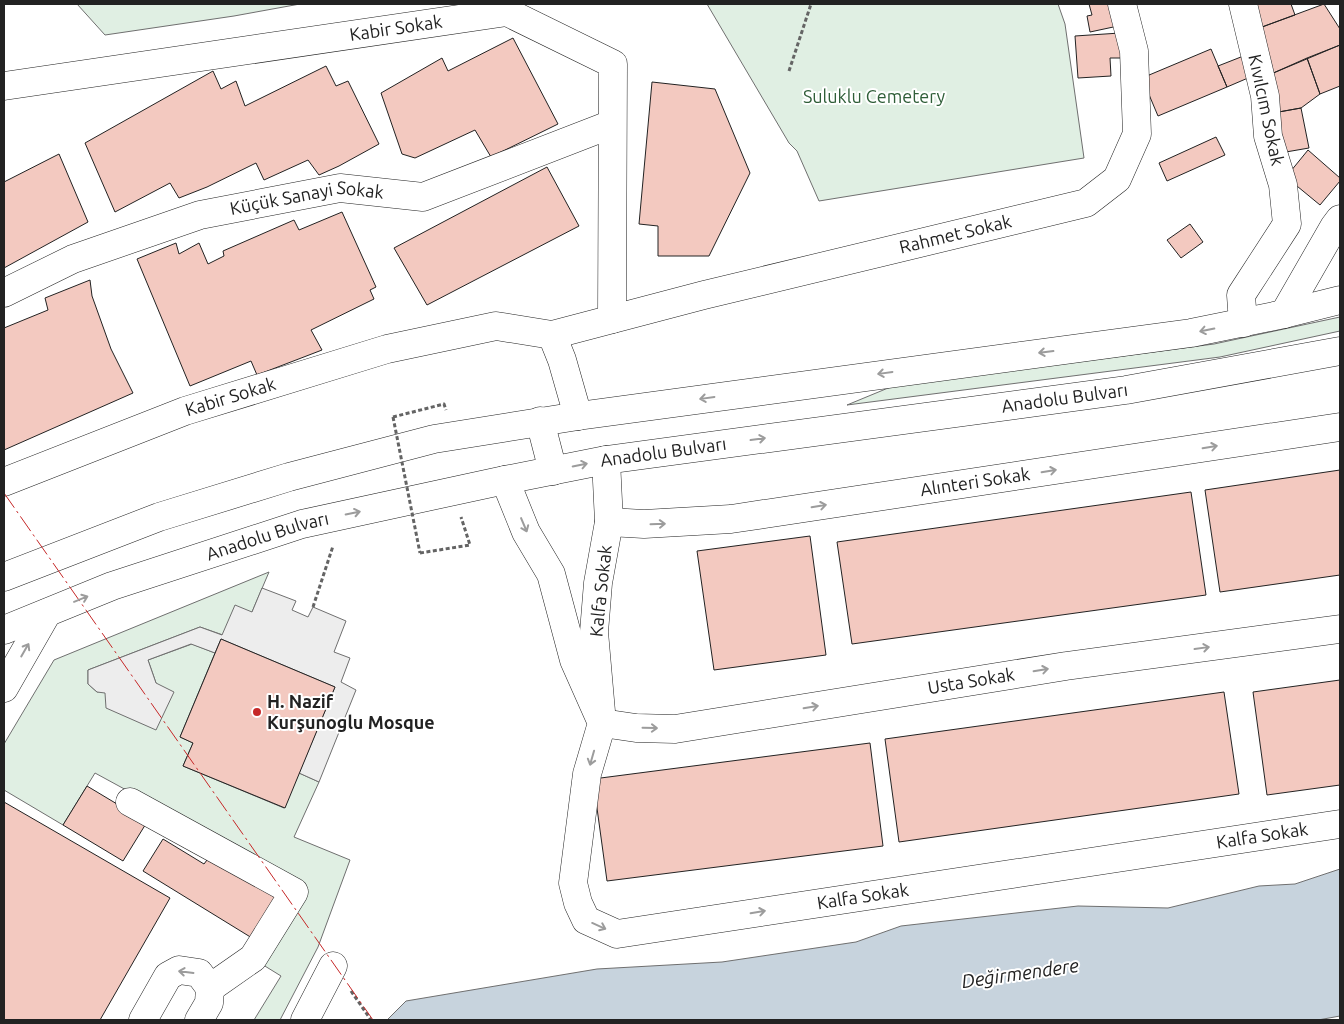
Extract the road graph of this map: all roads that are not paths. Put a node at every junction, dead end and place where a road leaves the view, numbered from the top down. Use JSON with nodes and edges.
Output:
{"nodes":[{"id":1,"x":1122,"y":4,"type":"edge"},
{"id":2,"x":1243,"y":4,"type":"edge"},
{"id":3,"x":4,"y":86,"type":"edge"},
{"id":4,"x":612,"y":124,"type":"junction"},
{"id":5,"x":1340,"y":219,"type":"edge"},
{"id":6,"x":4,"y":293,"type":"edge"},
{"id":7,"x":1340,"y":300,"type":"edge"},
{"id":8,"x":1284,"y":314,"type":"junction"},
{"id":9,"x":612,"y":319,"type":"junction"},
{"id":10,"x":1243,"y":323,"type":"junction"},
{"id":11,"x":552,"y":335,"type":"junction"},
{"id":12,"x":1340,"y":351,"type":"edge"},
{"id":13,"x":578,"y":416,"type":"junction"},
{"id":14,"x":540,"y":422,"type":"junction"},
{"id":15,"x":1340,"y":427,"type":"edge"},
{"id":16,"x":606,"y":460,"type":"junction"},
{"id":17,"x":553,"y":470,"type":"junction"},
{"id":18,"x":505,"y":480,"type":"junction"},
{"id":19,"x":4,"y":482,"type":"edge"},
{"id":20,"x":609,"y":522,"type":"junction"},
{"id":21,"x":4,"y":577,"type":"edge"},
{"id":22,"x":46,"y":613,"type":"junction"},
{"id":23,"x":1340,"y":629,"type":"edge"},
{"id":24,"x":4,"y":630,"type":"edge"},
{"id":25,"x":4,"y":688,"type":"edge"},
{"id":26,"x":602,"y":723,"type":"junction"},
{"id":27,"x":130,"y":802,"type":"dead end"},
{"id":28,"x":1340,"y":824,"type":"edge"},
{"id":29,"x":333,"y":966,"type":"dead end"},
{"id":30,"x":210,"y":988,"type":"junction"},
{"id":31,"x":143,"y":1020,"type":"edge"},
{"id":32,"x":199,"y":1020,"type":"edge"},
{"id":33,"x":305,"y":1020,"type":"edge"}],
"edges":[{"from":1,"to":9,"type":"main road","name":"Rahmet Sokak"},
{"from":2,"to":10,"type":"main road","name":"Kıvılcım Sokak"},
{"from":3,"to":4,"type":"main road","name":"Kabir Sokak"},
{"from":4,"to":6,"type":"main road","name":"Küçük Sanayi Sokak"},
{"from":4,"to":9,"type":"main road","name":"Kabir Sokak"},
{"from":5,"to":8,"type":"main road"},
{"from":7,"to":8,"type":"main road"},
{"from":8,"to":10,"type":"main road"},
{"from":9,"to":11,"type":"main road","name":"Kabir Sokak"},
{"from":10,"to":13,"type":"main road","one_way":true},
{"from":11,"to":13,"type":"main road"},
{"from":11,"to":19,"type":"main road","name":"Kabir Sokak"},
{"from":16,"to":12,"type":"main road","name":"Anadolu Bulvarı","one_way":true},
{"from":13,"to":14,"type":"main road"},
{"from":14,"to":17,"type":"main road"},
{"from":14,"to":21,"type":"main road"},
{"from":20,"to":15,"type":"main road","name":"Alınteri Sokak","one_way":true},
{"from":17,"to":16,"type":"main road","name":"Anadolu Bulvarı","one_way":true},
{"from":16,"to":20,"type":"main road","name":"Kalfa Sokak"},
{"from":17,"to":18,"type":"main road","name":"Anadolu Bulvarı"},
{"from":22,"to":18,"type":"main road","name":"Anadolu Bulvarı","one_way":true},
{"from":18,"to":26,"type":"main road","name":"Kalfa Sokak","one_way":true},
{"from":20,"to":26,"type":"main road","name":"Kalfa Sokak"},
{"from":22,"to":24,"type":"main road","name":"Anadolu Bulvarı"},
{"from":25,"to":22,"type":"main road","one_way":true},
{"from":26,"to":23,"type":"main road","name":"Usta Sokak","one_way":true},
{"from":26,"to":28,"type":"main road","name":"Kalfa Sokak","one_way":true},
{"from":27,"to":30,"type":"main road"},
{"from":29,"to":33,"type":"main road"},
{"from":30,"to":31,"type":"main road","one_way":true},
{"from":30,"to":32,"type":"main road"}]}
